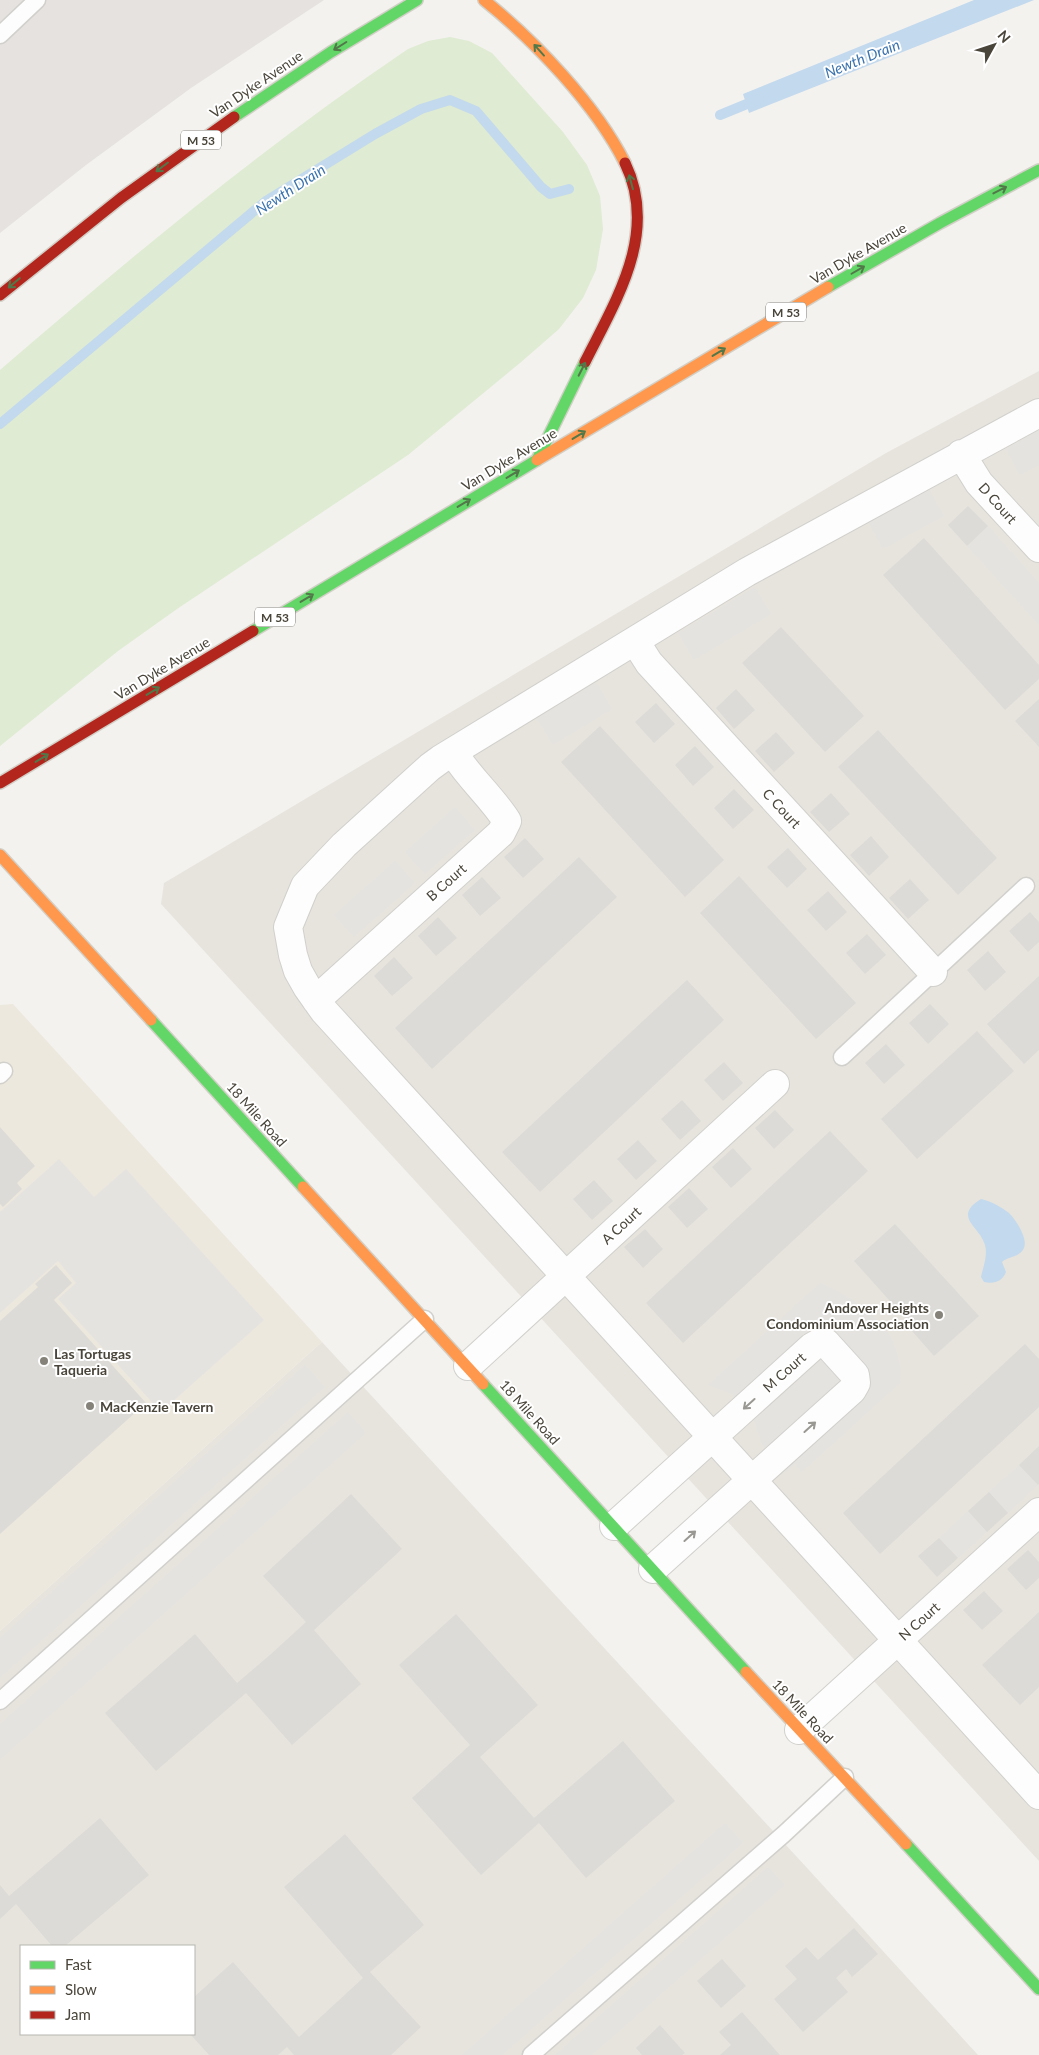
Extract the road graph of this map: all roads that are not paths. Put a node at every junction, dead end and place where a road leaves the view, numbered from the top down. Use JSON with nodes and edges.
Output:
{"nodes":[{"id":1,"x":37,"y":0,"type":"edge"},
{"id":2,"x":418,"y":0,"type":"edge"},
{"id":3,"x":484,"y":0,"type":"edge"},
{"id":4,"x":0,"y":35,"type":"edge"},
{"id":5,"x":1039,"y":170,"type":"edge"},
{"id":6,"x":0,"y":294,"type":"edge"},
{"id":7,"x":1039,"y":413,"type":"edge"},
{"id":8,"x":961,"y":454,"type":"junction"},
{"id":9,"x":537,"y":460,"type":"junction"},
{"id":10,"x":1039,"y":548,"type":"edge"},
{"id":11,"x":635,"y":641,"type":"junction"},
{"id":12,"x":453,"y":752,"type":"junction"},
{"id":13,"x":0,"y":783,"type":"edge"},
{"id":14,"x":0,"y":855,"type":"edge"},
{"id":15,"x":1026,"y":886,"type":"dead end"},
{"id":16,"x":933,"y":972,"type":"junction"},
{"id":17,"x":316,"y":1000,"type":"junction"},
{"id":18,"x":842,"y":1057,"type":"dead end"},
{"id":19,"x":774,"y":1084,"type":"dead end"},
{"id":20,"x":566,"y":1276,"type":"junction"},
{"id":21,"x":425,"y":1320,"type":"junction"},
{"id":22,"x":468,"y":1366,"type":"junction"},
{"id":23,"x":712,"y":1437,"type":"junction"},
{"id":24,"x":752,"y":1480,"type":"junction"},
{"id":25,"x":1039,"y":1512,"type":"edge"},
{"id":26,"x":614,"y":1526,"type":"junction"},
{"id":27,"x":653,"y":1569,"type":"junction"},
{"id":28,"x":898,"y":1640,"type":"junction"},
{"id":29,"x":0,"y":1700,"type":"edge"},
{"id":30,"x":799,"y":1730,"type":"junction"},
{"id":31,"x":845,"y":1778,"type":"junction"},
{"id":32,"x":1039,"y":1795,"type":"edge"},
{"id":33,"x":1039,"y":1989,"type":"edge"},
{"id":34,"x":531,"y":2055,"type":"edge"}],
"edges":[{"from":1,"to":4,"type":"lane"},
{"from":2,"to":6,"type":"main road","name":"Van Dyke Avenue","number":"M 53","one_way":true},
{"from":9,"to":3,"type":"main road","one_way":true},
{"from":9,"to":5,"type":"main road","name":"Van Dyke Avenue","number":"M 53","one_way":true},
{"from":7,"to":8,"type":"street"},
{"from":8,"to":10,"type":"street","name":"D Court"},
{"from":8,"to":11,"type":"street"},
{"from":13,"to":9,"type":"main road","name":"Van Dyke Avenue","number":"M 53","one_way":true},
{"from":11,"to":12,"type":"street"},
{"from":11,"to":16,"type":"street","name":"C Court"},
{"from":12,"to":17,"type":"street"},
{"from":12,"to":17,"type":"street","name":"B Court"},
{"from":14,"to":21,"type":"main road","name":"18 Mile Road"},
{"from":15,"to":16,"type":"lane"},
{"from":16,"to":18,"type":"lane"},
{"from":17,"to":20,"type":"street"},
{"from":19,"to":20,"type":"street","name":"A Court"},
{"from":20,"to":22,"type":"street","name":"A Court"},
{"from":20,"to":23,"type":"street"},
{"from":21,"to":22,"type":"main road","name":"18 Mile Road"},
{"from":21,"to":29,"type":"lane"},
{"from":22,"to":26,"type":"main road","name":"18 Mile Road"},
{"from":23,"to":24,"type":"street"},
{"from":24,"to":23,"type":"street","name":"M Court","one_way":true},
{"from":23,"to":26,"type":"street","name":"M Court"},
{"from":27,"to":24,"type":"street","name":"M Court","one_way":true},
{"from":24,"to":28,"type":"street"},
{"from":25,"to":28,"type":"street","name":"N Court"},
{"from":26,"to":27,"type":"main road","name":"18 Mile Road"},
{"from":27,"to":30,"type":"main road","name":"18 Mile Road"},
{"from":28,"to":30,"type":"street","name":"N Court"},
{"from":28,"to":32,"type":"street"},
{"from":30,"to":31,"type":"main road","name":"18 Mile Road"},
{"from":31,"to":33,"type":"main road","name":"18 Mile Road"},
{"from":31,"to":34,"type":"lane"}]}
